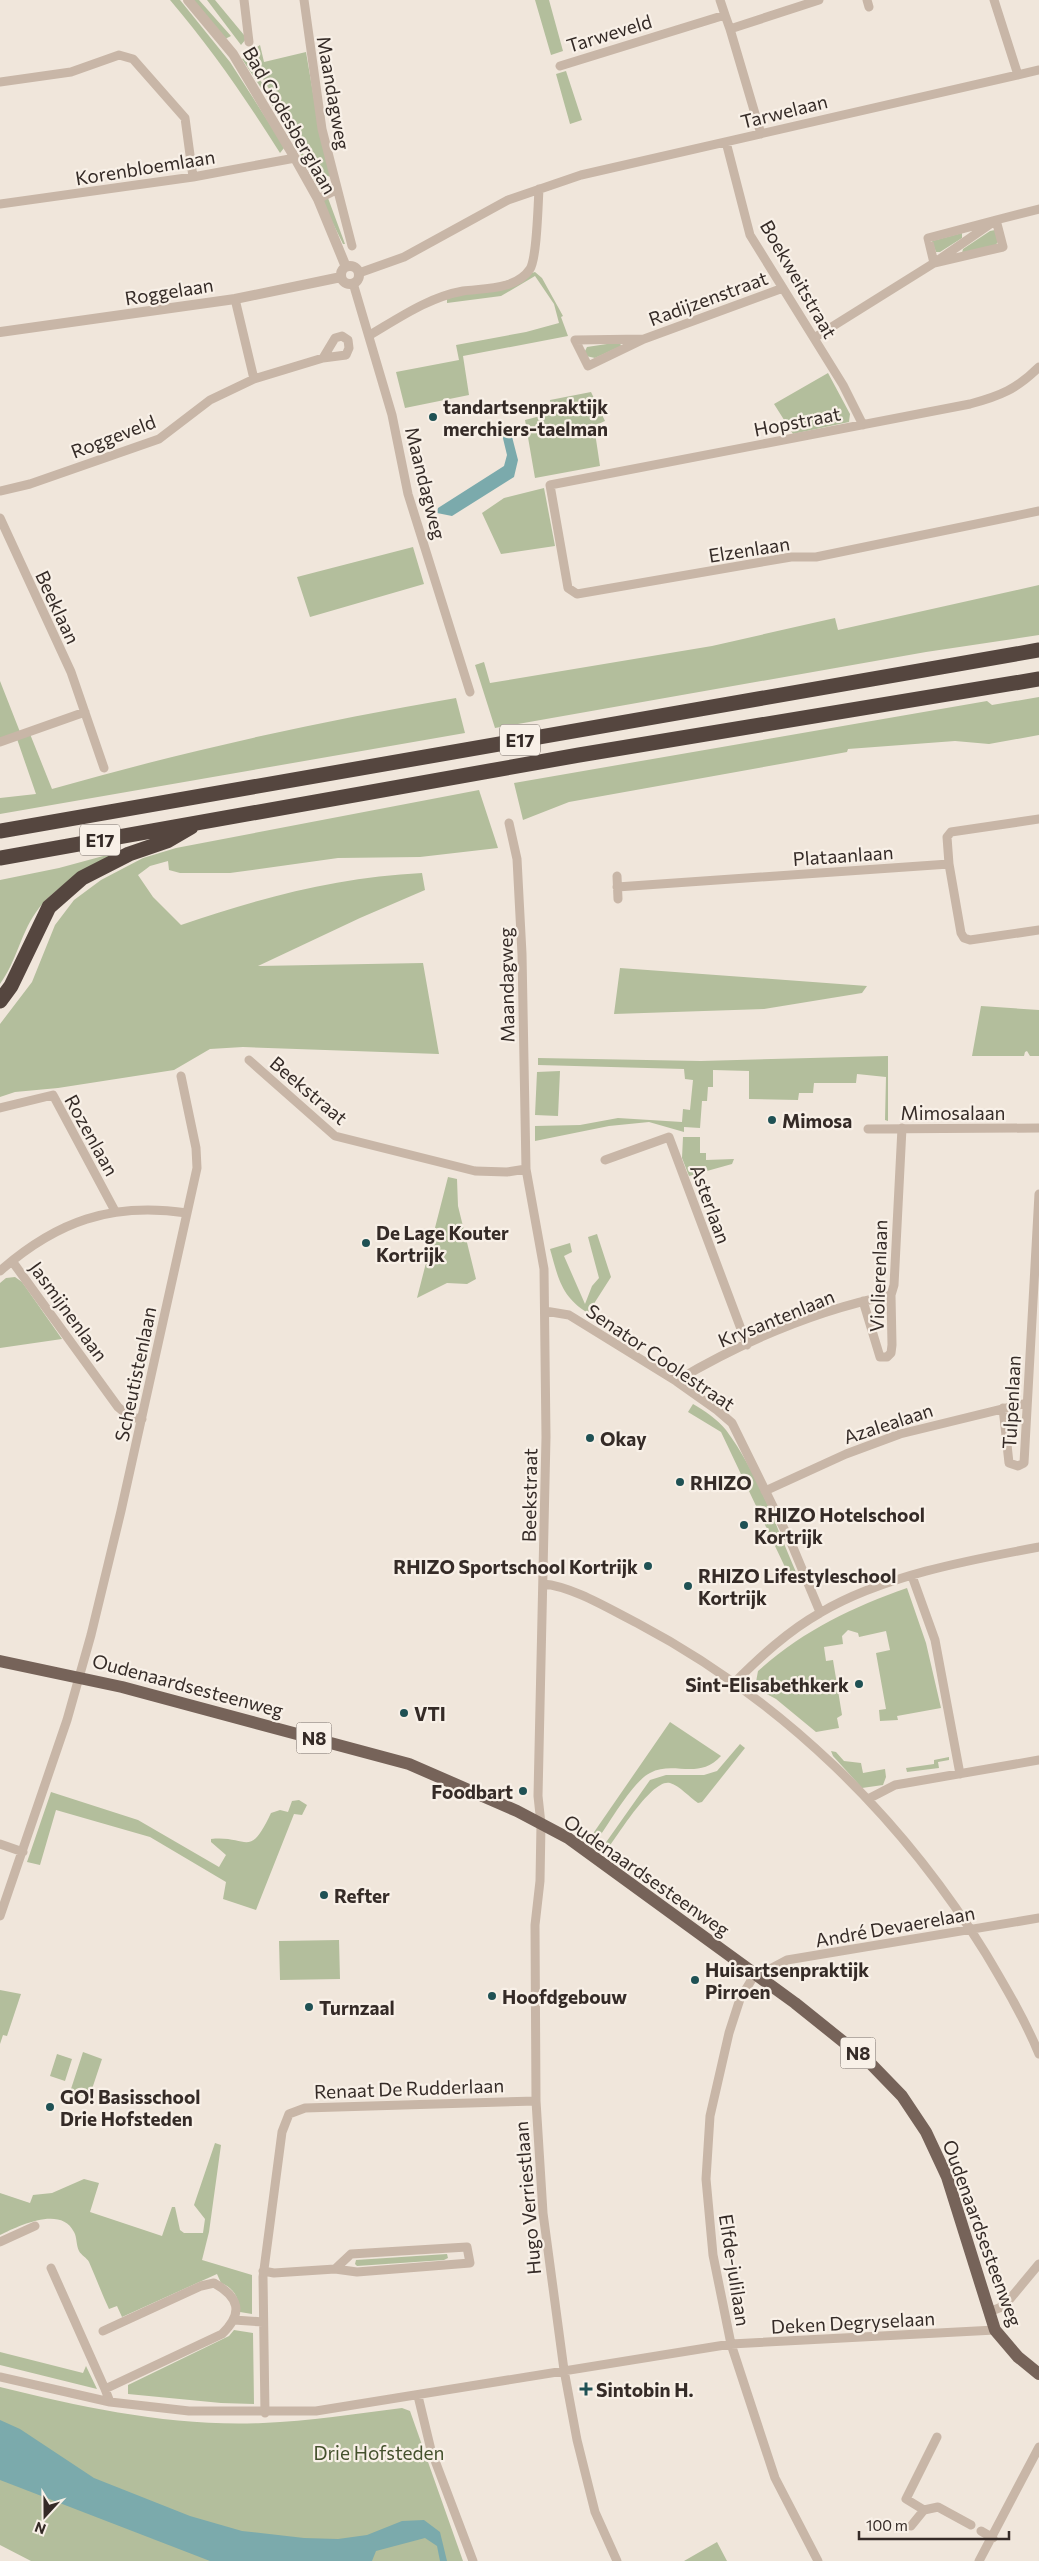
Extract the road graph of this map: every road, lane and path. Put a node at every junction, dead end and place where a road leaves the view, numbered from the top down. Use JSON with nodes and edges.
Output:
{"nodes":[{"id":1,"x":188,"y":0,"type":"edge"},
{"id":2,"x":244,"y":0,"type":"edge"},
{"id":3,"x":304,"y":0,"type":"edge"},
{"id":4,"x":720,"y":0,"type":"edge"},
{"id":5,"x":819,"y":0,"type":"edge"},
{"id":6,"x":994,"y":0,"type":"edge"},
{"id":7,"x":725,"y":15,"type":"junction"},
{"id":8,"x":730,"y":28,"type":"junction"},
{"id":9,"x":249,"y":42,"type":"dead end"},
{"id":10,"x":560,"y":66,"type":"dead end"},
{"id":11,"x":1039,"y":70,"type":"edge"},
{"id":12,"x":1018,"y":75,"type":"junction"},
{"id":13,"x":0,"y":82,"type":"edge"},
{"id":14,"x":761,"y":134,"type":"junction"},
{"id":15,"x":726,"y":142,"type":"junction"},
{"id":16,"x":295,"y":158,"type":"junction"},
{"id":17,"x":194,"y":177,"type":"junction"},
{"id":18,"x":539,"y":189,"type":"junction"},
{"id":19,"x":336,"y":190,"type":"junction"},
{"id":20,"x":318,"y":199,"type":"junction"},
{"id":21,"x":0,"y":204,"type":"edge"},
{"id":22,"x":1039,"y":209,"type":"edge"},
{"id":23,"x":996,"y":220,"type":"junction"},
{"id":24,"x":352,"y":246,"type":"dead end"},
{"id":25,"x":934,"y":263,"type":"junction"},
{"id":26,"x":346,"y":267,"type":"junction"},
{"id":27,"x":342,"y":277,"type":"junction"},
{"id":28,"x":356,"y":278,"type":"junction"},
{"id":29,"x":783,"y":288,"type":"junction"},
{"id":30,"x":235,"y":299,"type":"junction"},
{"id":31,"x":0,"y":332,"type":"edge"},
{"id":32,"x":370,"y":335,"type":"junction"},
{"id":33,"x":814,"y":338,"type":"junction"},
{"id":34,"x":644,"y":339,"type":"junction"},
{"id":35,"x":323,"y":358,"type":"dead end"},
{"id":36,"x":1039,"y":366,"type":"edge"},
{"id":37,"x":254,"y":379,"type":"junction"},
{"id":38,"x":863,"y":426,"type":"junction"},
{"id":39,"x":550,"y":486,"type":"joint"},
{"id":40,"x":0,"y":491,"type":"edge"},
{"id":41,"x":1039,"y":511,"type":"edge"},
{"id":42,"x":0,"y":518,"type":"edge"},
{"id":43,"x":1039,"y":650,"type":"edge"},
{"id":44,"x":1039,"y":679,"type":"edge"},
{"id":45,"x":470,"y":692,"type":"dead end"},
{"id":46,"x":85,"y":712,"type":"junction"},
{"id":47,"x":0,"y":742,"type":"edge"},
{"id":48,"x":104,"y":768,"type":"dead end"},
{"id":49,"x":1039,"y":819,"type":"edge"},
{"id":50,"x":201,"y":821,"type":"junction"},
{"id":51,"x":509,"y":823,"type":"dead end"},
{"id":52,"x":0,"y":831,"type":"edge"},
{"id":53,"x":0,"y":858,"type":"edge"},
{"id":54,"x":950,"y":864,"type":"junction"},
{"id":55,"x":617,"y":876,"type":"dead end"},
{"id":56,"x":617,"y":887,"type":"junction"},
{"id":57,"x":618,"y":899,"type":"dead end"},
{"id":58,"x":1039,"y":930,"type":"edge"},
{"id":59,"x":0,"y":1001,"type":"edge"},
{"id":60,"x":248,"y":1060,"type":"dead end"},
{"id":61,"x":181,"y":1076,"type":"dead end"},
{"id":62,"x":0,"y":1108,"type":"edge"},
{"id":63,"x":902,"y":1128,"type":"junction"},
{"id":64,"x":1039,"y":1128,"type":"edge"},
{"id":65,"x":868,"y":1129,"type":"dead end"},
{"id":66,"x":525,"y":1147,"type":"joint"},
{"id":67,"x":605,"y":1160,"type":"dead end"},
{"id":68,"x":526,"y":1169,"type":"junction"},
{"id":69,"x":1039,"y":1194,"type":"edge"},
{"id":70,"x":115,"y":1211,"type":"junction"},
{"id":71,"x":187,"y":1213,"type":"junction"},
{"id":72,"x":12,"y":1261,"type":"junction"},
{"id":73,"x":2,"y":1267,"type":"edge"},
{"id":74,"x":891,"y":1295,"type":"junction"},
{"id":75,"x":1036,"y":1300,"type":"edge"},
{"id":76,"x":862,"y":1301,"type":"junction"},
{"id":77,"x":545,"y":1310,"type":"junction"},
{"id":78,"x":747,"y":1345,"type":"junction"},
{"id":79,"x":676,"y":1381,"type":"junction"},
{"id":80,"x":1027,"y":1403,"type":"junction"},
{"id":81,"x":1003,"y":1408,"type":"junction"},
{"id":82,"x":142,"y":1419,"type":"junction"},
{"id":83,"x":766,"y":1491,"type":"junction"},
{"id":84,"x":1039,"y":1547,"type":"edge"},
{"id":85,"x":912,"y":1576,"type":"junction"},
{"id":86,"x":544,"y":1584,"type":"junction"},
{"id":87,"x":820,"y":1612,"type":"junction"},
{"id":88,"x":0,"y":1661,"type":"edge"},
{"id":89,"x":78,"y":1676,"type":"junction"},
{"id":90,"x":734,"y":1683,"type":"junction"},
{"id":91,"x":1039,"y":1760,"type":"edge"},
{"id":92,"x":960,"y":1774,"type":"junction"},
{"id":93,"x":868,"y":1799,"type":"junction"},
{"id":94,"x":542,"y":1824,"type":"junction"},
{"id":95,"x":0,"y":1844,"type":"edge"},
{"id":96,"x":23,"y":1852,"type":"junction"},
{"id":97,"x":0,"y":1916,"type":"edge"},
{"id":98,"x":1039,"y":1918,"type":"edge"},
{"id":99,"x":971,"y":1930,"type":"junction"},
{"id":100,"x":759,"y":1977,"type":"junction"},
{"id":101,"x":1039,"y":2054,"type":"edge"},
{"id":102,"x":536,"y":2101,"type":"junction"},
{"id":103,"x":35,"y":2226,"type":"dead end"},
{"id":104,"x":0,"y":2242,"type":"edge"},
{"id":105,"x":1039,"y":2264,"type":"edge"},
{"id":106,"x":50,"y":2268,"type":"dead end"},
{"id":107,"x":335,"y":2269,"type":"junction"},
{"id":108,"x":263,"y":2272,"type":"junction"},
{"id":109,"x":989,"y":2312,"type":"junction"},
{"id":110,"x":234,"y":2320,"type":"junction"},
{"id":111,"x":263,"y":2322,"type":"junction"},
{"id":112,"x":995,"y":2330,"type":"junction"},
{"id":113,"x":103,"y":2331,"type":"dead end"},
{"id":114,"x":731,"y":2344,"type":"junction"},
{"id":115,"x":564,"y":2370,"type":"junction"},
{"id":116,"x":1039,"y":2374,"type":"edge"},
{"id":117,"x":0,"y":2378,"type":"edge"},
{"id":118,"x":104,"y":2389,"type":"junction"},
{"id":119,"x":418,"y":2396,"type":"junction"},
{"id":120,"x":110,"y":2402,"type":"junction"},
{"id":121,"x":264,"y":2413,"type":"junction"},
{"id":122,"x":937,"y":2437,"type":"dead end"},
{"id":123,"x":1039,"y":2447,"type":"edge"},
{"id":124,"x":924,"y":2510,"type":"junction"},
{"id":125,"x":971,"y":2525,"type":"dead end"},
{"id":126,"x":910,"y":2526,"type":"dead end"},
{"id":127,"x":981,"y":2530,"type":"dead end"},
{"id":128,"x":993,"y":2538,"type":"junction"},
{"id":129,"x":473,"y":2561,"type":"edge"},
{"id":130,"x":617,"y":2561,"type":"edge"},
{"id":131,"x":818,"y":2561,"type":"edge"},
{"id":132,"x":979,"y":2561,"type":"edge"}],
"edges":[{"from":1,"to":16,"type":"street","name":"Bad Godesberglaan"},
{"from":2,"to":9,"type":"street"},
{"from":3,"to":19,"type":"street","name":"Maandagweg"},
{"from":4,"to":7,"type":"street"},
{"from":5,"to":8,"type":"street"},
{"from":6,"to":12,"type":"street"},
{"from":7,"to":8,"type":"street"},
{"from":7,"to":10,"type":"street","name":"Tarweveld"},
{"from":8,"to":14,"type":"street"},
{"from":11,"to":12,"type":"street","name":"Tarwelaan"},
{"from":12,"to":14,"type":"street","name":"Tarwelaan"},
{"from":13,"to":17,"type":"street"},
{"from":14,"to":15,"type":"street","name":"Tarwelaan"},
{"from":15,"to":18,"type":"street","name":"Tarwelaan"},
{"from":15,"to":29,"type":"street","name":"Boekweitstraat"},
{"from":16,"to":17,"type":"street","name":"Korenbloemlaan"},
{"from":16,"to":20,"type":"street","name":"Bad Godesberglaan"},
{"from":17,"to":21,"type":"street","name":"Korenbloemlaan"},
{"from":18,"to":28,"type":"street","name":"Tarwelaan"},
{"from":18,"to":32,"type":"street"},
{"from":19,"to":20,"type":"street"},
{"from":19,"to":24,"type":"street","name":"Maandagweg"},
{"from":20,"to":26,"type":"street","name":"Bad Godesberglaan"},
{"from":22,"to":23,"type":"street"},
{"from":23,"to":25,"type":"street"},
{"from":23,"to":25,"type":"street"},
{"from":23,"to":25,"type":"street"},
{"from":25,"to":33,"type":"street"},
{"from":26,"to":27,"type":"street"},
{"from":26,"to":28,"type":"street"},
{"from":27,"to":28,"type":"street"},
{"from":27,"to":30,"type":"street","name":"Roggelaan"},
{"from":28,"to":32,"type":"street","name":"Maandagweg"},
{"from":29,"to":33,"type":"street","name":"Boekweitstraat"},
{"from":29,"to":34,"type":"street","name":"Radijzenstraat"},
{"from":30,"to":31,"type":"street","name":"Roggelaan"},
{"from":30,"to":37,"type":"street"},
{"from":32,"to":45,"type":"street","name":"Maandagweg"},
{"from":33,"to":38,"type":"street","name":"Boekweitstraat"},
{"from":34,"to":34,"type":"street","name":"Radijzenstraat"},
{"from":35,"to":37,"type":"street","name":"Roggeveld"},
{"from":36,"to":38,"type":"street","name":"Hopstraat"},
{"from":37,"to":40,"type":"street","name":"Roggeveld"},
{"from":38,"to":39,"type":"street","name":"Hopstraat"},
{"from":39,"to":41,"type":"street","name":"Elzenlaan"},
{"from":42,"to":46,"type":"street","name":"Beeklaan"},
{"from":43,"to":52,"type":"highway","number":"E17"},
{"from":44,"to":50,"type":"highway","number":"E17"},
{"from":46,"to":47,"type":"street"},
{"from":46,"to":48,"type":"street","name":"Beeklaan"},
{"from":49,"to":54,"type":"street"},
{"from":50,"to":53,"type":"highway","number":"E17"},
{"from":50,"to":59,"type":"highway"},
{"from":51,"to":66,"type":"street","name":"Maandagweg"},
{"from":54,"to":56,"type":"street","name":"Plataanlaan"},
{"from":54,"to":58,"type":"street"},
{"from":55,"to":56,"type":"street"},
{"from":56,"to":57,"type":"street"},
{"from":60,"to":68,"type":"street","name":"Beekstraat"},
{"from":61,"to":71,"type":"street","name":"Scheutistenlaan"},
{"from":62,"to":70,"type":"street","name":"Rozenlaan"},
{"from":63,"to":64,"type":"street","name":"Mimosalaan"},
{"from":63,"to":65,"type":"street","name":"Mimosalaan"},
{"from":63,"to":74,"type":"street","name":"Violierenlaan"},
{"from":66,"to":68,"type":"street","name":"Beekstraat"},
{"from":67,"to":78,"type":"street","name":"Asterlaan"},
{"from":68,"to":77,"type":"street","name":"Beekstraat"},
{"from":69,"to":75,"type":"street","name":"Tulpenlaan"},
{"from":70,"to":71,"type":"street"},
{"from":70,"to":72,"type":"street"},
{"from":71,"to":82,"type":"street","name":"Scheutistenlaan"},
{"from":72,"to":73,"type":"street"},
{"from":72,"to":82,"type":"street","name":"Jasmijnenlaan"},
{"from":74,"to":76,"type":"street","name":"Krysantenlaan"},
{"from":74,"to":76,"type":"street","name":"Violierenlaan"},
{"from":75,"to":80,"type":"street","name":"Tulpenlaan"},
{"from":76,"to":78,"type":"street","name":"Krysantenlaan"},
{"from":77,"to":79,"type":"street","name":"Senator Coolestraat"},
{"from":77,"to":86,"type":"street","name":"Beekstraat"},
{"from":78,"to":79,"type":"street","name":"Krysantenlaan"},
{"from":79,"to":83,"type":"street","name":"Senator Coolestraat"},
{"from":80,"to":81,"type":"street","name":"Azalealaan"},
{"from":80,"to":81,"type":"street","name":"Tulpenlaan"},
{"from":81,"to":83,"type":"street","name":"Azalealaan"},
{"from":82,"to":89,"type":"street","name":"Scheutistenlaan"},
{"from":83,"to":87,"type":"street","name":"Senator Coolestraat"},
{"from":84,"to":85,"type":"street"},
{"from":85,"to":87,"type":"street"},
{"from":85,"to":92,"type":"street"},
{"from":86,"to":90,"type":"street"},
{"from":86,"to":94,"type":"street","name":"Beekstraat"},
{"from":87,"to":90,"type":"street"},
{"from":88,"to":89,"type":"main road","name":"Oudenaardsesteenweg","number":"N8"},
{"from":89,"to":94,"type":"main road","name":"Oudenaardsesteenweg","number":"N8"},
{"from":89,"to":96,"type":"street","name":"Scheutistenlaan"},
{"from":90,"to":93,"type":"street"},
{"from":91,"to":92,"type":"street"},
{"from":92,"to":93,"type":"street"},
{"from":93,"to":99,"type":"street"},
{"from":94,"to":100,"type":"main road","name":"Oudenaardsesteenweg","number":"N8"},
{"from":94,"to":102,"type":"street","name":"Hugo Verriestlaan"},
{"from":95,"to":96,"type":"street"},
{"from":96,"to":97,"type":"street","name":"Scheutistenlaan"},
{"from":98,"to":99,"type":"street","name":"André Devaerelaan"},
{"from":99,"to":100,"type":"street","name":"André Devaerelaan"},
{"from":99,"to":101,"type":"street"},
{"from":100,"to":109,"type":"main road","name":"Oudenaardsesteenweg","number":"N8"},
{"from":100,"to":114,"type":"street","name":"Elfde-julilaan"},
{"from":102,"to":108,"type":"street","name":"Renaat De Rudderlaan"},
{"from":102,"to":115,"type":"street","name":"Hugo Verriestlaan"},
{"from":103,"to":104,"type":"street"},
{"from":105,"to":109,"type":"street"},
{"from":106,"to":118,"type":"street"},
{"from":107,"to":107,"type":"street"},
{"from":107,"to":108,"type":"street"},
{"from":108,"to":111,"type":"street"},
{"from":109,"to":112,"type":"main road","name":"Oudenaardsesteenweg","number":"N8"},
{"from":110,"to":111,"type":"street"},
{"from":110,"to":113,"type":"street"},
{"from":110,"to":118,"type":"street"},
{"from":111,"to":121,"type":"street"},
{"from":112,"to":114,"type":"street","name":"Deken Degryselaan"},
{"from":112,"to":116,"type":"main road","name":"Oudenaardsesteenweg","number":"N8"},
{"from":114,"to":115,"type":"street","name":"Deken Degryselaan"},
{"from":114,"to":131,"type":"street","name":"Elfde-julilaan"},
{"from":115,"to":119,"type":"street","name":"Deken Degryselaan"},
{"from":115,"to":130,"type":"street","name":"Hugo Verriestlaan"},
{"from":117,"to":120,"type":"street","name":"Deken Degryselaan"},
{"from":118,"to":120,"type":"street"},
{"from":119,"to":121,"type":"street","name":"Deken Degryselaan"},
{"from":119,"to":129,"type":"street"},
{"from":120,"to":121,"type":"street","name":"Deken Degryselaan"},
{"from":122,"to":124,"type":"street"},
{"from":123,"to":128,"type":"street"},
{"from":124,"to":125,"type":"street"},
{"from":124,"to":126,"type":"street"},
{"from":127,"to":128,"type":"street"},
{"from":128,"to":132,"type":"street"}]}
